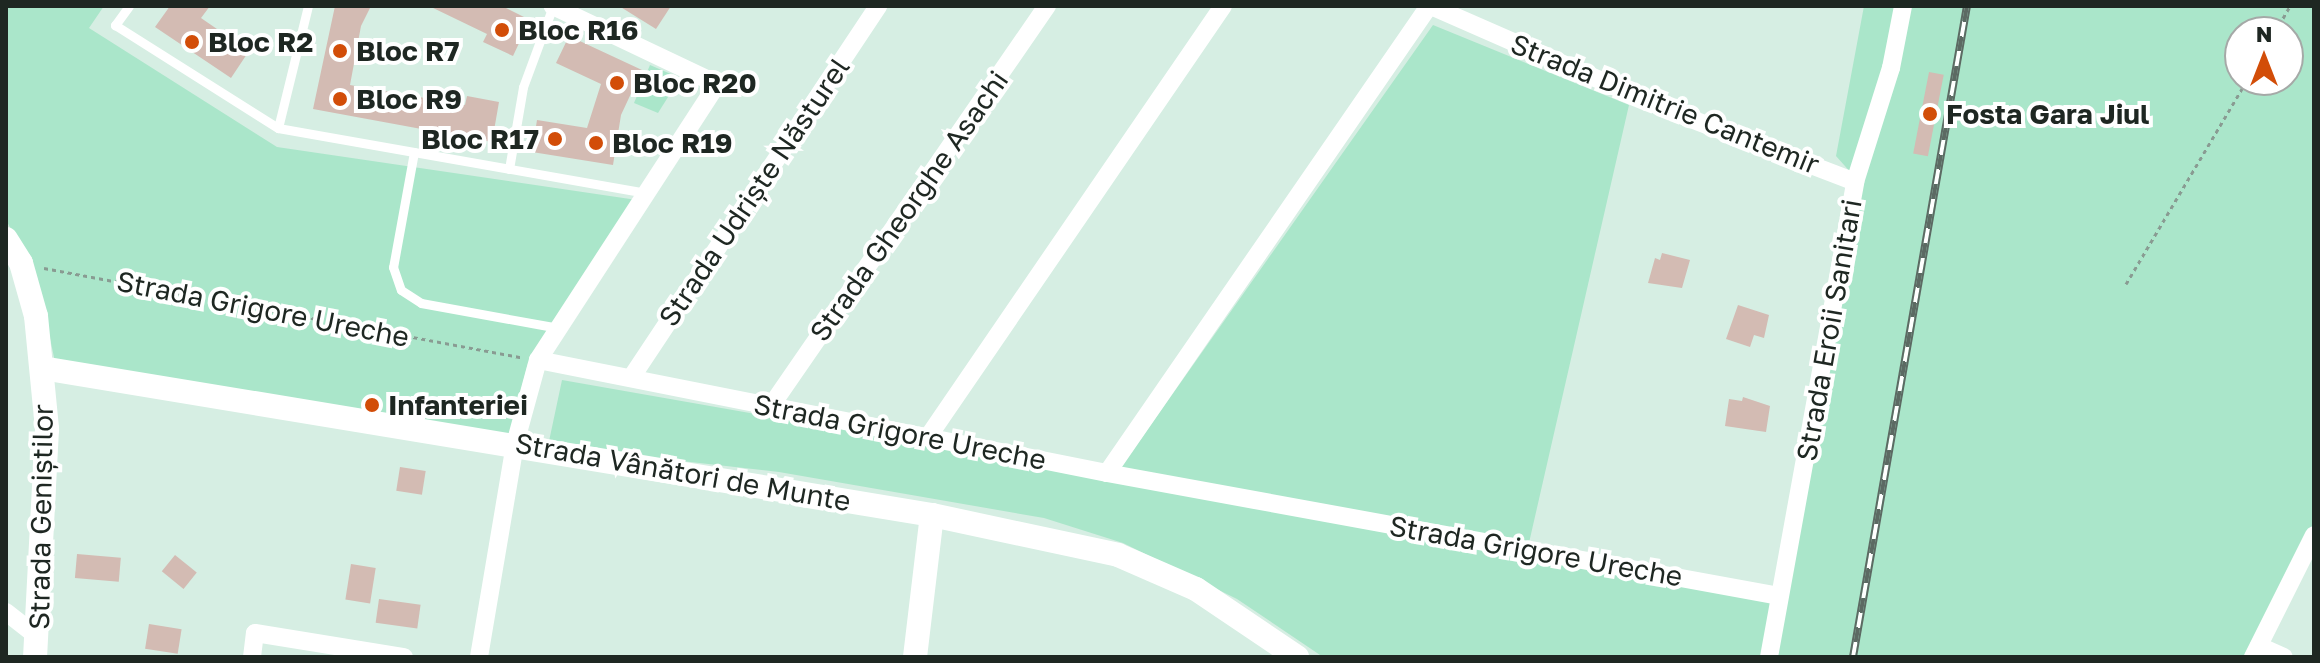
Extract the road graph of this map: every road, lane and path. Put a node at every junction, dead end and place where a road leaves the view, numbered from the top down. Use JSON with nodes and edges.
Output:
{"nodes":[{"id":1,"x":129,"y":6,"type":"edge"},
{"id":2,"x":308,"y":6,"type":"edge"},
{"id":3,"x":553,"y":6,"type":"edge"},
{"id":4,"x":878,"y":6,"type":"edge"},
{"id":5,"x":1047,"y":6,"type":"edge"},
{"id":6,"x":1223,"y":6,"type":"edge"},
{"id":7,"x":1430,"y":6,"type":"edge"},
{"id":8,"x":1903,"y":6,"type":"edge"},
{"id":9,"x":2238,"y":96,"type":"edge"},
{"id":10,"x":278,"y":128,"type":"junction"},
{"id":11,"x":414,"y":152,"type":"junction"},
{"id":12,"x":509,"y":169,"type":"junction"},
{"id":13,"x":1855,"y":182,"type":"junction"},
{"id":14,"x":646,"y":193,"type":"junction"},
{"id":15,"x":6,"y":239,"type":"edge"},
{"id":16,"x":21,"y":263,"type":"junction"},
{"id":17,"x":2126,"y":284,"type":"dead end"},
{"id":18,"x":559,"y":328,"type":"junction"},
{"id":19,"x":538,"y":360,"type":"junction"},
{"id":20,"x":42,"y":368,"type":"junction"},
{"id":21,"x":631,"y":378,"type":"junction"},
{"id":22,"x":771,"y":406,"type":"junction"},
{"id":23,"x":928,"y":437,"type":"junction"},
{"id":24,"x":515,"y":444,"type":"junction"},
{"id":25,"x":1107,"y":473,"type":"junction"},
{"id":26,"x":932,"y":515,"type":"junction"},
{"id":27,"x":2314,"y":535,"type":"edge"},
{"id":28,"x":1779,"y":596,"type":"junction"},
{"id":29,"x":6,"y":612,"type":"edge"},
{"id":30,"x":37,"y":647,"type":"edge"},
{"id":31,"x":2256,"y":652,"type":"edge"},
{"id":32,"x":252,"y":657,"type":"edge"},
{"id":33,"x":404,"y":657,"type":"edge"},
{"id":34,"x":479,"y":657,"type":"edge"},
{"id":35,"x":915,"y":657,"type":"edge"},
{"id":36,"x":1297,"y":657,"type":"edge"},
{"id":37,"x":1769,"y":657,"type":"edge"},
{"id":38,"x":2284,"y":657,"type":"edge"}],
"edges":[{"from":1,"to":10,"type":"lane"},
{"from":2,"to":10,"type":"lane"},
{"from":3,"to":12,"type":"lane"},
{"from":3,"to":14,"type":"street"},
{"from":4,"to":21,"type":"street","name":"Strada Udriște Năsturel"},
{"from":5,"to":22,"type":"street","name":"Strada Gheorghe Asachi"},
{"from":6,"to":23,"type":"street"},
{"from":7,"to":13,"type":"street","name":"Strada Dimitrie Cantemir"},
{"from":7,"to":25,"type":"street"},
{"from":8,"to":13,"type":"street","name":"Strada Eroii Sanitari"},
{"from":9,"to":17,"type":"path"},
{"from":10,"to":11,"type":"lane"},
{"from":11,"to":12,"type":"lane"},
{"from":11,"to":18,"type":"lane"},
{"from":12,"to":14,"type":"lane"},
{"from":13,"to":28,"type":"street","name":"Strada Eroii Sanitari"},
{"from":14,"to":18,"type":"street"},
{"from":15,"to":16,"type":"street","name":"Strada Geniștilor"},
{"from":16,"to":19,"type":"path","name":"Strada Grigore Ureche"},
{"from":16,"to":20,"type":"street","name":"Strada Geniștilor"},
{"from":18,"to":19,"type":"street"},
{"from":19,"to":21,"type":"street","name":"Strada Grigore Ureche"},
{"from":19,"to":24,"type":"street"},
{"from":20,"to":24,"type":"street","name":"Strada Vânători de Munte"},
{"from":20,"to":30,"type":"street","name":"Strada Geniștilor"},
{"from":21,"to":22,"type":"street","name":"Strada Grigore Ureche"},
{"from":22,"to":23,"type":"street","name":"Strada Grigore Ureche"},
{"from":23,"to":25,"type":"street","name":"Strada Grigore Ureche"},
{"from":24,"to":26,"type":"street","name":"Strada Vânători de Munte"},
{"from":24,"to":34,"type":"street"},
{"from":25,"to":28,"type":"street","name":"Strada Grigore Ureche"},
{"from":26,"to":35,"type":"street"},
{"from":26,"to":36,"type":"street","name":"Strada Vânători de Munte"},
{"from":27,"to":31,"type":"street"},
{"from":28,"to":37,"type":"street","name":"Strada Eroii Sanitari"},
{"from":29,"to":30,"type":"street"},
{"from":31,"to":38,"type":"street"},
{"from":32,"to":33,"type":"street"}]}
